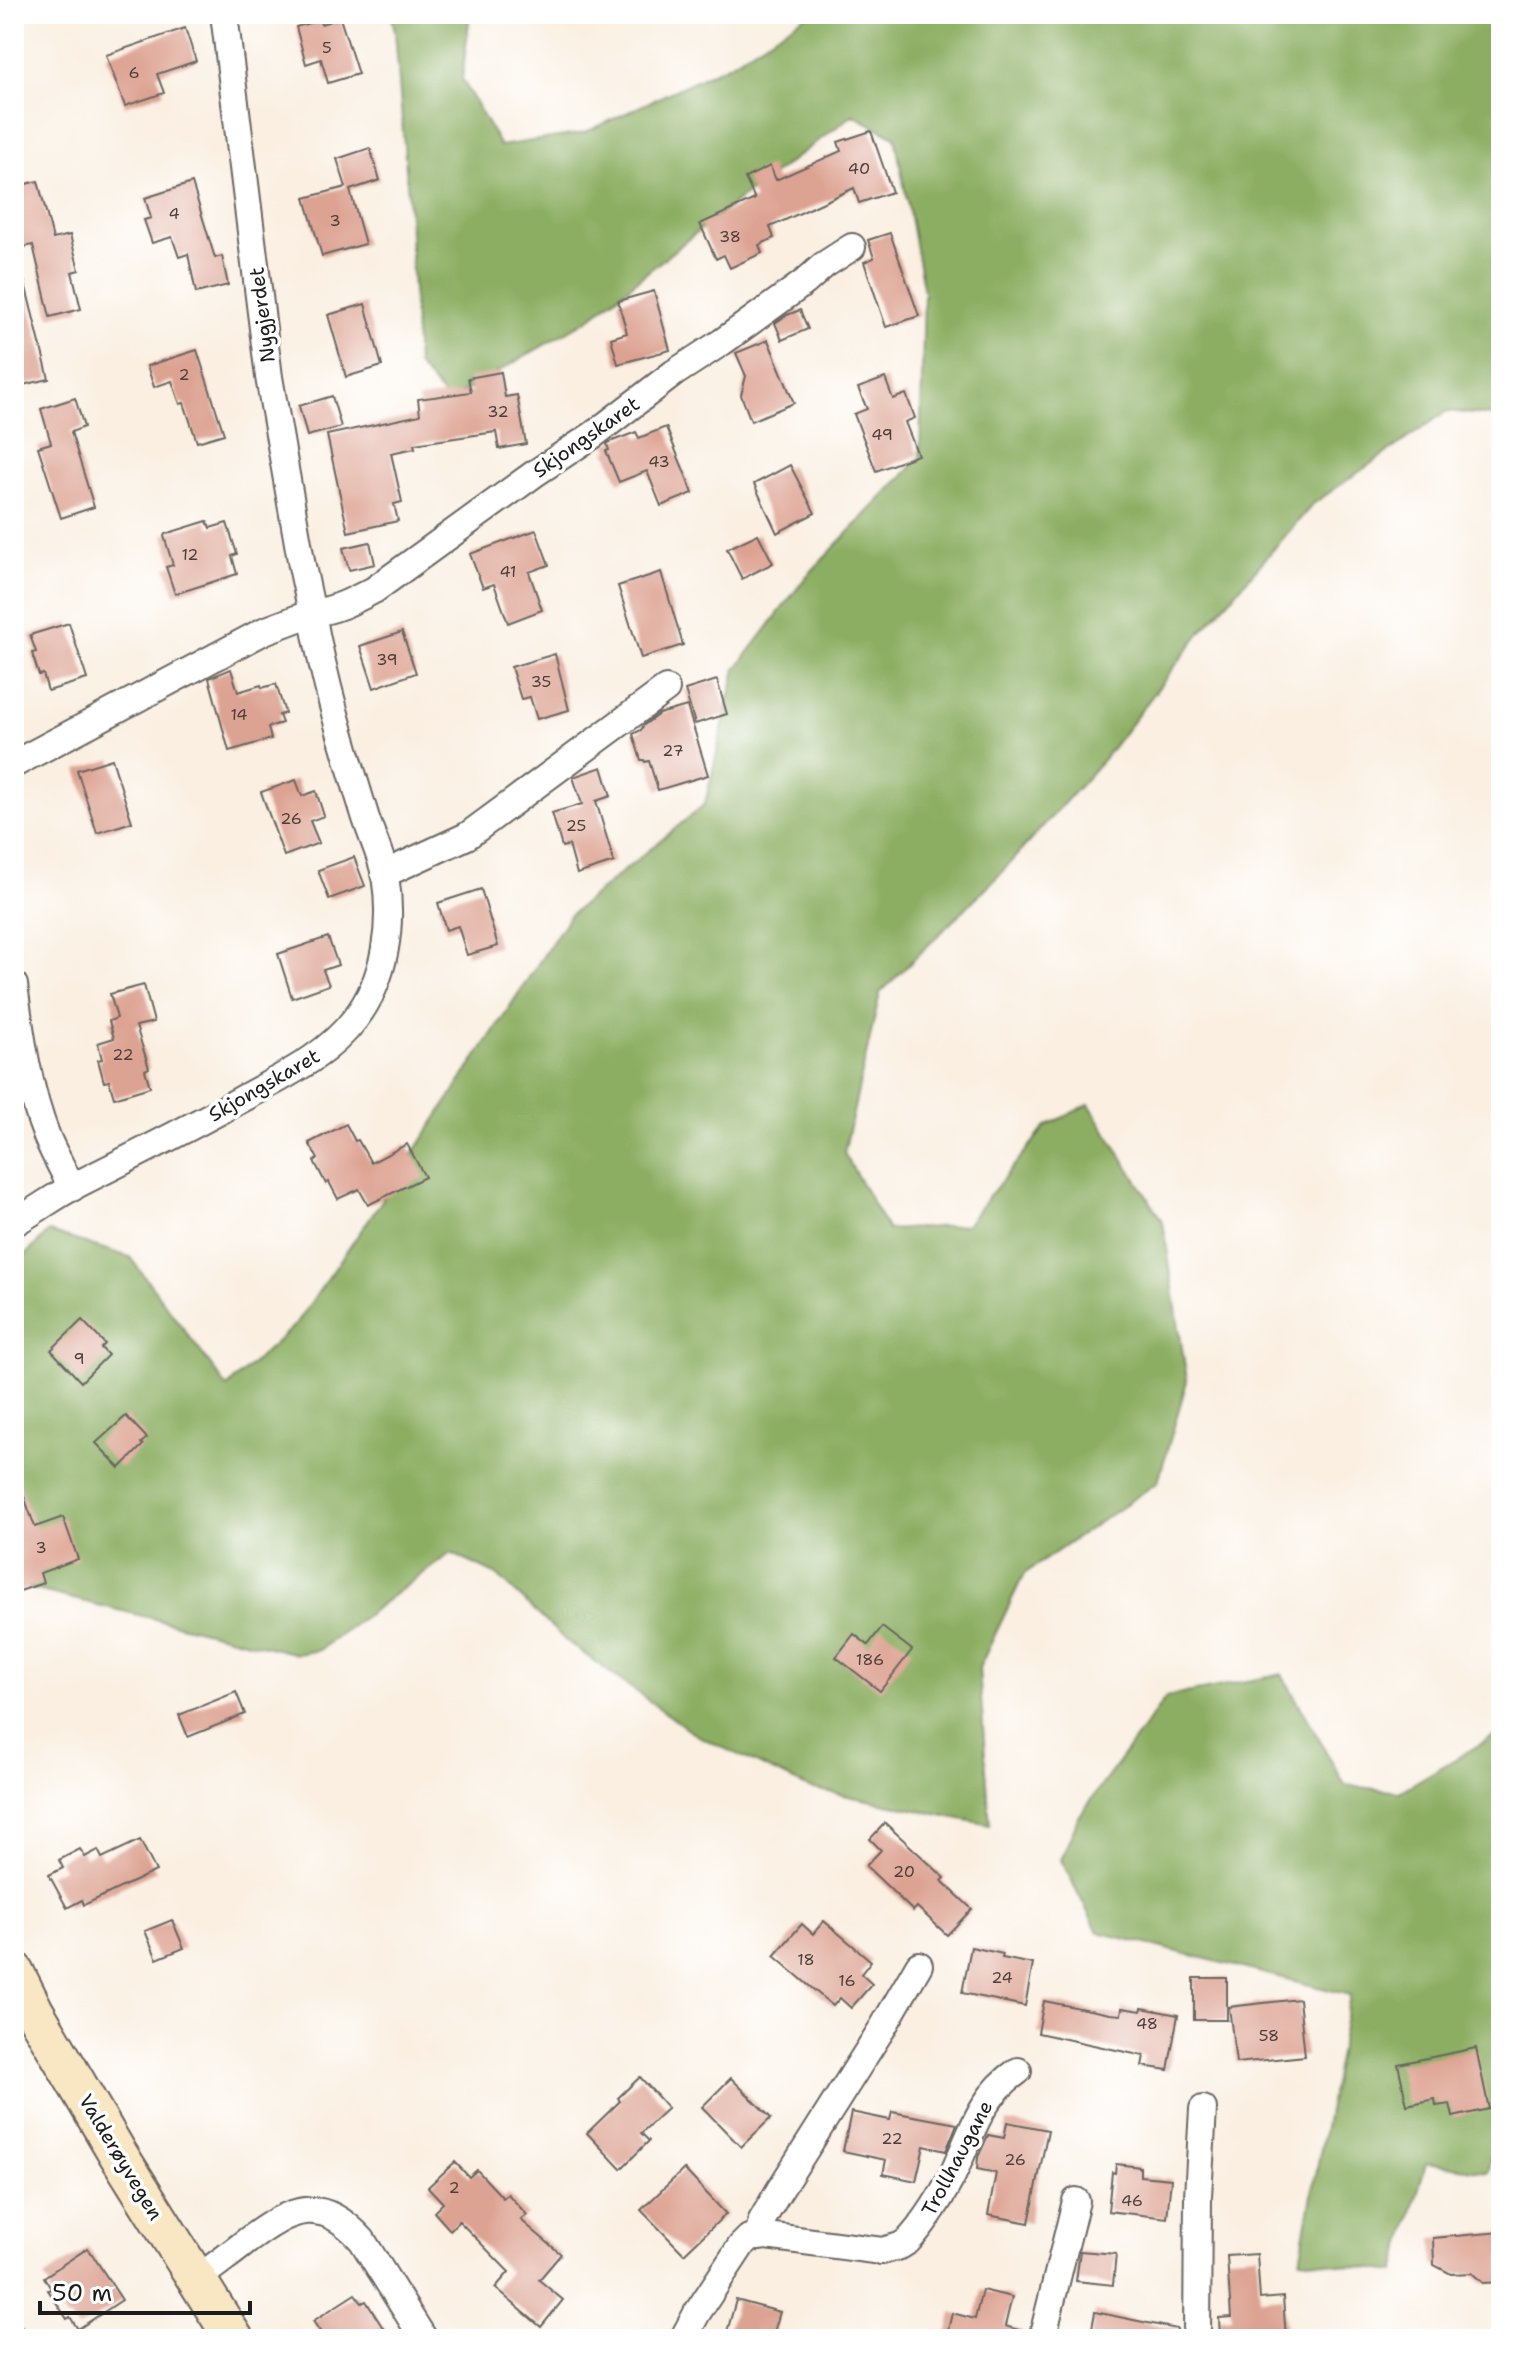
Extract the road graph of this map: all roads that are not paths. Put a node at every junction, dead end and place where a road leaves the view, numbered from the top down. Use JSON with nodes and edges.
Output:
{"nodes":[{"id":1,"x":224,"y":14,"type":"edge"},
{"id":2,"x":852,"y":247,"type":"dead end"},
{"id":3,"x":312,"y":613,"type":"junction"},
{"id":4,"x":666,"y":689,"type":"dead end"},
{"id":5,"x":14,"y":764,"type":"edge"},
{"id":6,"x":384,"y":874,"type":"junction"},
{"id":7,"x":14,"y":985,"type":"edge"},
{"id":8,"x":72,"y":1188,"type":"junction"},
{"id":9,"x":14,"y":1223,"type":"edge"},
{"id":10,"x":919,"y":1965,"type":"dead end"},
{"id":11,"x":14,"y":1971,"type":"edge"},
{"id":12,"x":1018,"y":2071,"type":"dead end"},
{"id":13,"x":1203,"y":2109,"type":"dead end"},
{"id":14,"x":1076,"y":2201,"type":"dead end"},
{"id":15,"x":758,"y":2237,"type":"junction"},
{"id":16,"x":197,"y":2279,"type":"junction"},
{"id":17,"x":234,"y":2339,"type":"edge"},
{"id":18,"x":424,"y":2339,"type":"edge"},
{"id":19,"x":683,"y":2339,"type":"edge"},
{"id":20,"x":1042,"y":2339,"type":"edge"},
{"id":21,"x":1197,"y":2339,"type":"edge"}],
"edges":[{"from":1,"to":3,"type":"street","name":"Nygjerdet"},
{"from":2,"to":3,"type":"street","name":"Skjongskaret"},
{"from":3,"to":5,"type":"street","name":"Skjongskaret"},
{"from":3,"to":6,"type":"street","name":"Skjongskaret"},
{"from":4,"to":6,"type":"street"},
{"from":6,"to":8,"type":"street","name":"Skjongskaret"},
{"from":7,"to":8,"type":"street"},
{"from":8,"to":9,"type":"street","name":"Skjongskaret"},
{"from":10,"to":15,"type":"street"},
{"from":11,"to":16,"type":"main road","name":"Valderøyvegen"},
{"from":12,"to":15,"type":"street","name":"Trollhaugane"},
{"from":13,"to":21,"type":"street"},
{"from":14,"to":20,"type":"street"},
{"from":15,"to":19,"type":"street"},
{"from":16,"to":17,"type":"main road","name":"Valderøyvegen"},
{"from":16,"to":18,"type":"street"}]}
